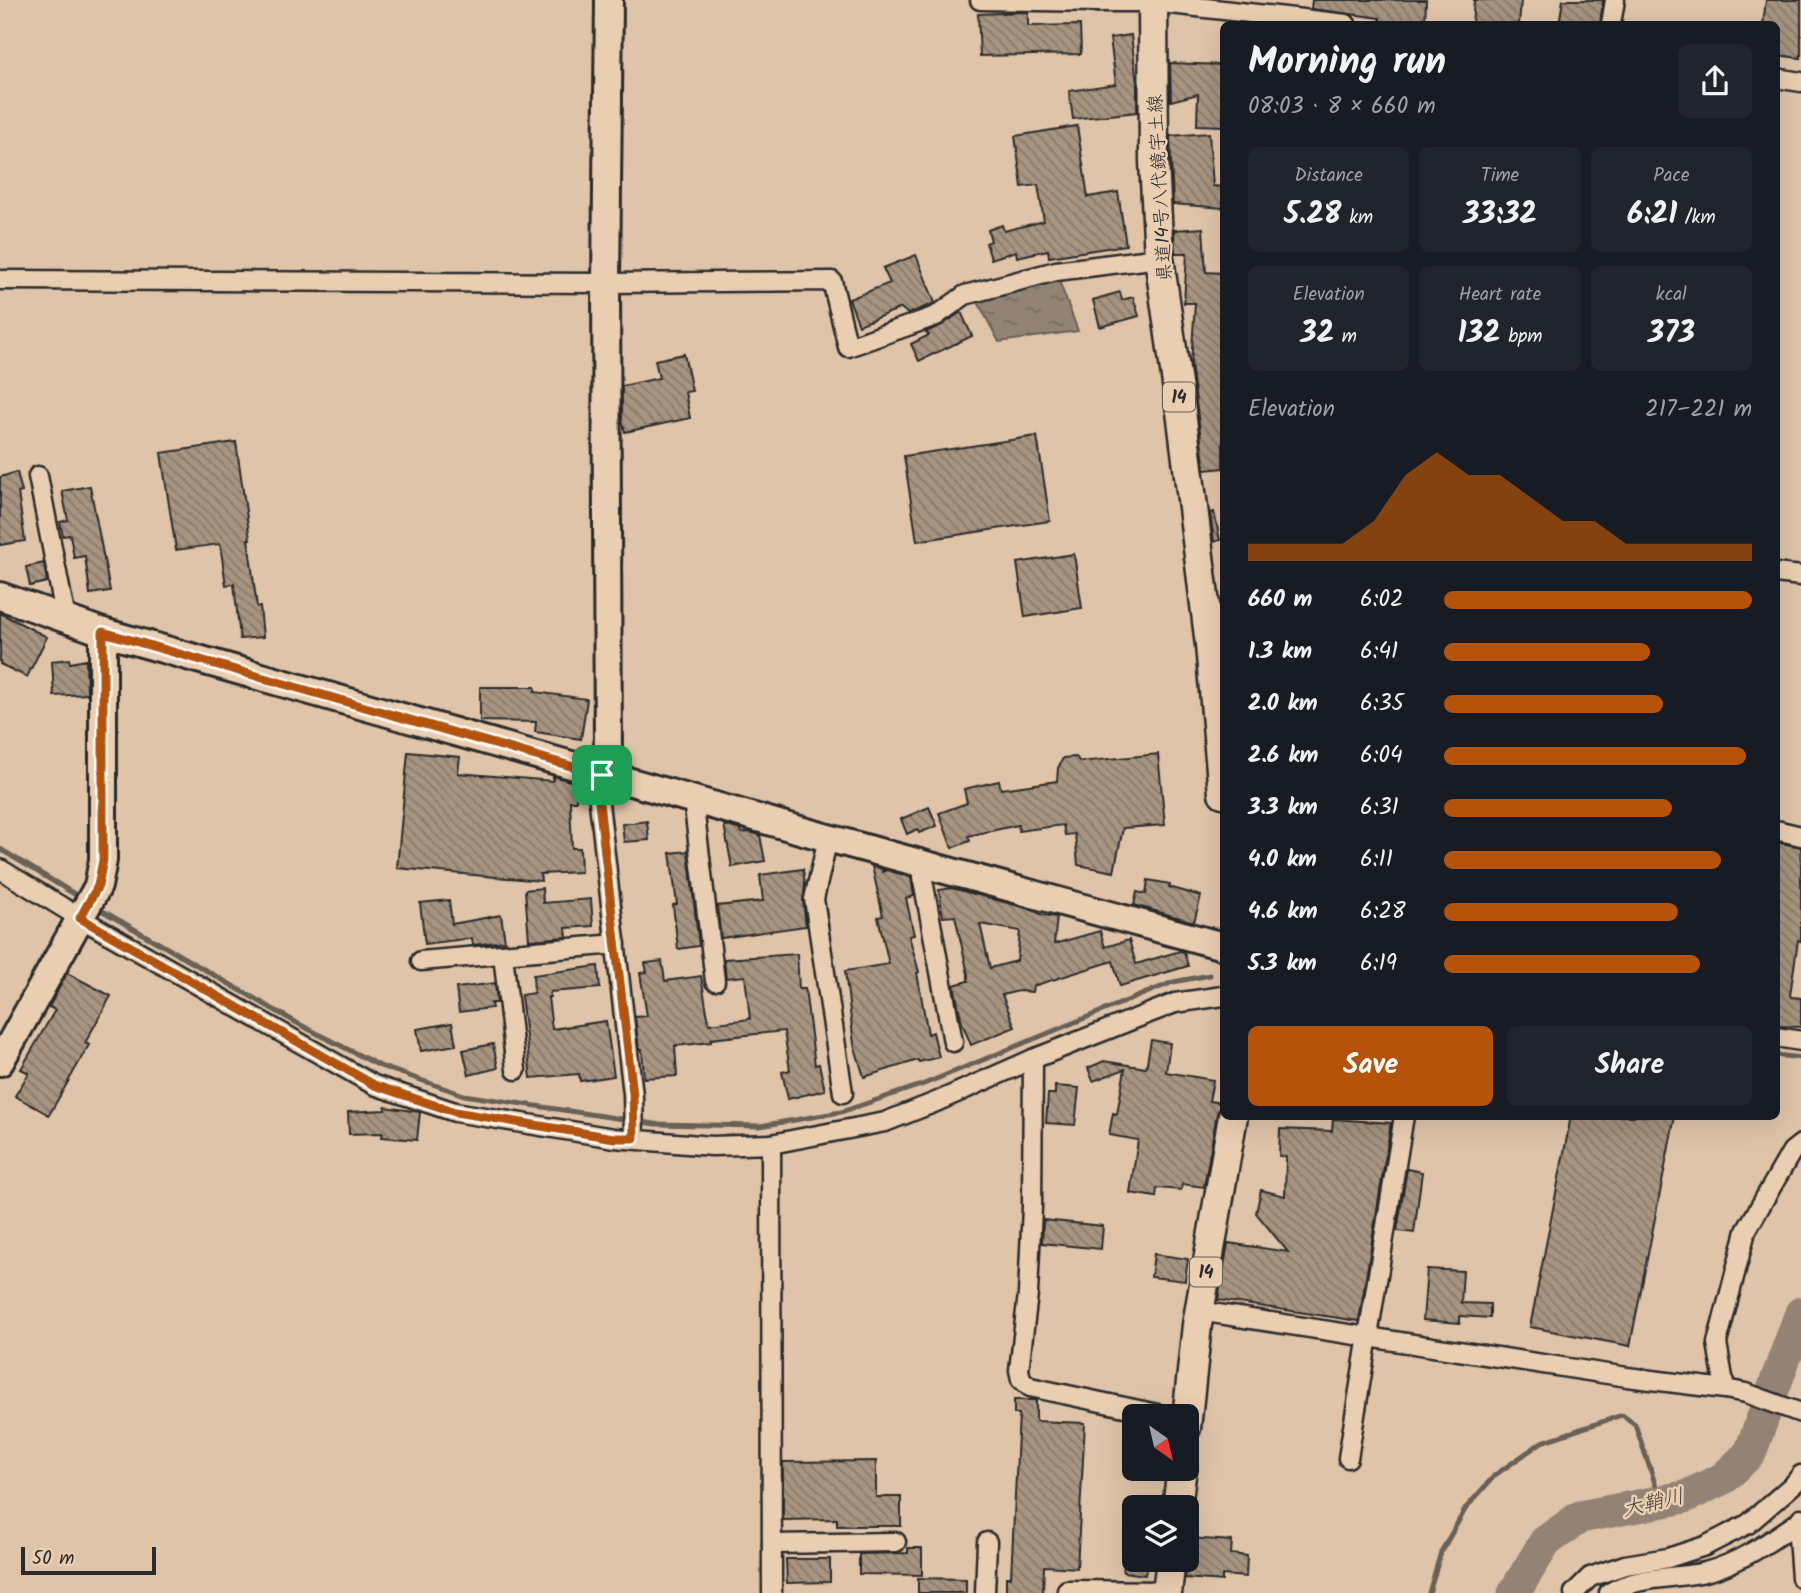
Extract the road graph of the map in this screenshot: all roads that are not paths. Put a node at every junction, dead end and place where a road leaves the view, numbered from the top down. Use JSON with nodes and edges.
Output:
{"nodes":[{"id":1,"x":609,"y":0,"type":"edge"},
{"id":2,"x":980,"y":0,"type":"edge"},
{"id":3,"x":1615,"y":0,"type":"edge"},
{"id":4,"x":1098,"y":1,"type":"edge"},
{"id":5,"x":1153,"y":1,"type":"edge"},
{"id":6,"x":1321,"y":21,"type":"edge"},
{"id":7,"x":1612,"y":21,"type":"edge"},
{"id":8,"x":1780,"y":79,"type":"edge"},
{"id":9,"x":1801,"y":82,"type":"edge"},
{"id":10,"x":1159,"y":258,"type":"junction"},
{"id":11,"x":0,"y":281,"type":"edge"},
{"id":12,"x":606,"y":283,"type":"junction"},
{"id":13,"x":38,"y":476,"type":"dead end"},
{"id":14,"x":1780,"y":573,"type":"edge"},
{"id":15,"x":1801,"y":576,"type":"edge"},
{"id":16,"x":0,"y":596,"type":"edge"},
{"id":17,"x":66,"y":619,"type":"junction"},
{"id":18,"x":103,"y":632,"type":"junction"},
{"id":19,"x":1220,"y":736,"type":"edge"},
{"id":20,"x":602,"y":775,"type":"junction"},
{"id":21,"x":693,"y":799,"type":"junction"},
{"id":22,"x":1780,"y":832,"type":"edge"},
{"id":23,"x":1801,"y":836,"type":"edge"},
{"id":24,"x":828,"y":838,"type":"junction"},
{"id":25,"x":920,"y":864,"type":"junction"},
{"id":26,"x":0,"y":869,"type":"edge"},
{"id":27,"x":87,"y":905,"type":"junction"},
{"id":28,"x":616,"y":944,"type":"junction"},
{"id":29,"x":1220,"y":945,"type":"edge"},
{"id":30,"x":503,"y":954,"type":"junction"},
{"id":31,"x":421,"y":961,"type":"dead end"},
{"id":32,"x":715,"y":981,"type":"dead end"},
{"id":33,"x":1220,"y":996,"type":"edge"},
{"id":34,"x":1780,"y":1038,"type":"edge"},
{"id":35,"x":1801,"y":1041,"type":"edge"},
{"id":36,"x":953,"y":1042,"type":"dead end"},
{"id":37,"x":1033,"y":1059,"type":"junction"},
{"id":38,"x":0,"y":1062,"type":"edge"},
{"id":39,"x":516,"y":1070,"type":"dead end"},
{"id":40,"x":843,"y":1093,"type":"dead end"},
{"id":41,"x":1232,"y":1120,"type":"edge"},
{"id":42,"x":1403,"y":1120,"type":"edge"},
{"id":43,"x":634,"y":1131,"type":"junction"},
{"id":44,"x":771,"y":1144,"type":"junction"},
{"id":45,"x":1801,"y":1144,"type":"edge"},
{"id":46,"x":1199,"y":1311,"type":"junction"},
{"id":47,"x":1367,"y":1337,"type":"junction"},
{"id":48,"x":1725,"y":1389,"type":"junction"},
{"id":49,"x":1185,"y":1404,"type":"edge"},
{"id":50,"x":1122,"y":1408,"type":"edge"},
{"id":51,"x":1801,"y":1413,"type":"edge"},
{"id":52,"x":1348,"y":1458,"type":"dead end"},
{"id":53,"x":1801,"y":1475,"type":"edge"},
{"id":54,"x":1799,"y":1521,"type":"edge"},
{"id":55,"x":896,"y":1542,"type":"dead end"},
{"id":56,"x":987,"y":1542,"type":"dead end"},
{"id":57,"x":772,"y":1544,"type":"junction"},
{"id":58,"x":1169,"y":1572,"type":"edge"},
{"id":59,"x":1801,"y":1578,"type":"edge"},
{"id":60,"x":1067,"y":1590,"type":"dead end"},
{"id":61,"x":1167,"y":1592,"type":"edge"},
{"id":62,"x":772,"y":1593,"type":"edge"},
{"id":63,"x":985,"y":1593,"type":"edge"},
{"id":64,"x":1574,"y":1593,"type":"edge"},
{"id":65,"x":1609,"y":1593,"type":"edge"}],
"edges":[{"from":1,"to":12,"type":"street"},
{"from":2,"to":4,"type":"street"},
{"from":3,"to":7,"type":"street"},
{"from":4,"to":5,"type":"street"},
{"from":5,"to":6,"type":"street"},
{"from":5,"to":10,"type":"main road","name":"県道14号八代鏡宇土線","number":"14"},
{"from":8,"to":9,"type":"street"},
{"from":10,"to":12,"type":"street"},
{"from":10,"to":19,"type":"main road","name":"県道14号八代鏡宇土線","number":"14"},
{"from":11,"to":12,"type":"street"},
{"from":12,"to":20,"type":"street"},
{"from":13,"to":17,"type":"street"},
{"from":14,"to":15,"type":"street"},
{"from":16,"to":17,"type":"street"},
{"from":17,"to":18,"type":"street"},
{"from":18,"to":20,"type":"street"},
{"from":18,"to":27,"type":"street"},
{"from":20,"to":21,"type":"street"},
{"from":20,"to":28,"type":"street"},
{"from":21,"to":24,"type":"street"},
{"from":21,"to":32,"type":"street"},
{"from":22,"to":23,"type":"street"},
{"from":24,"to":25,"type":"street"},
{"from":24,"to":40,"type":"street"},
{"from":25,"to":29,"type":"street"},
{"from":25,"to":36,"type":"street"},
{"from":26,"to":27,"type":"street"},
{"from":27,"to":38,"type":"street"},
{"from":27,"to":43,"type":"street"},
{"from":28,"to":30,"type":"street"},
{"from":28,"to":43,"type":"street"},
{"from":30,"to":31,"type":"street"},
{"from":30,"to":39,"type":"street"},
{"from":33,"to":37,"type":"street"},
{"from":34,"to":35,"type":"street"},
{"from":37,"to":44,"type":"street"},
{"from":37,"to":50,"type":"street"},
{"from":41,"to":46,"type":"main road","number":"14"},
{"from":42,"to":47,"type":"street"},
{"from":43,"to":44,"type":"street"},
{"from":44,"to":57,"type":"street"},
{"from":45,"to":48,"type":"street"},
{"from":46,"to":47,"type":"street"},
{"from":46,"to":49,"type":"main road","number":"14"},
{"from":47,"to":48,"type":"street"},
{"from":47,"to":52,"type":"street"},
{"from":48,"to":51,"type":"street"},
{"from":53,"to":64,"type":"street"},
{"from":54,"to":59,"type":"street"},
{"from":54,"to":65,"type":"street"},
{"from":55,"to":57,"type":"street"},
{"from":56,"to":63,"type":"street"},
{"from":57,"to":62,"type":"street"},
{"from":58,"to":61,"type":"main road"},
{"from":60,"to":61,"type":"street"}]}
